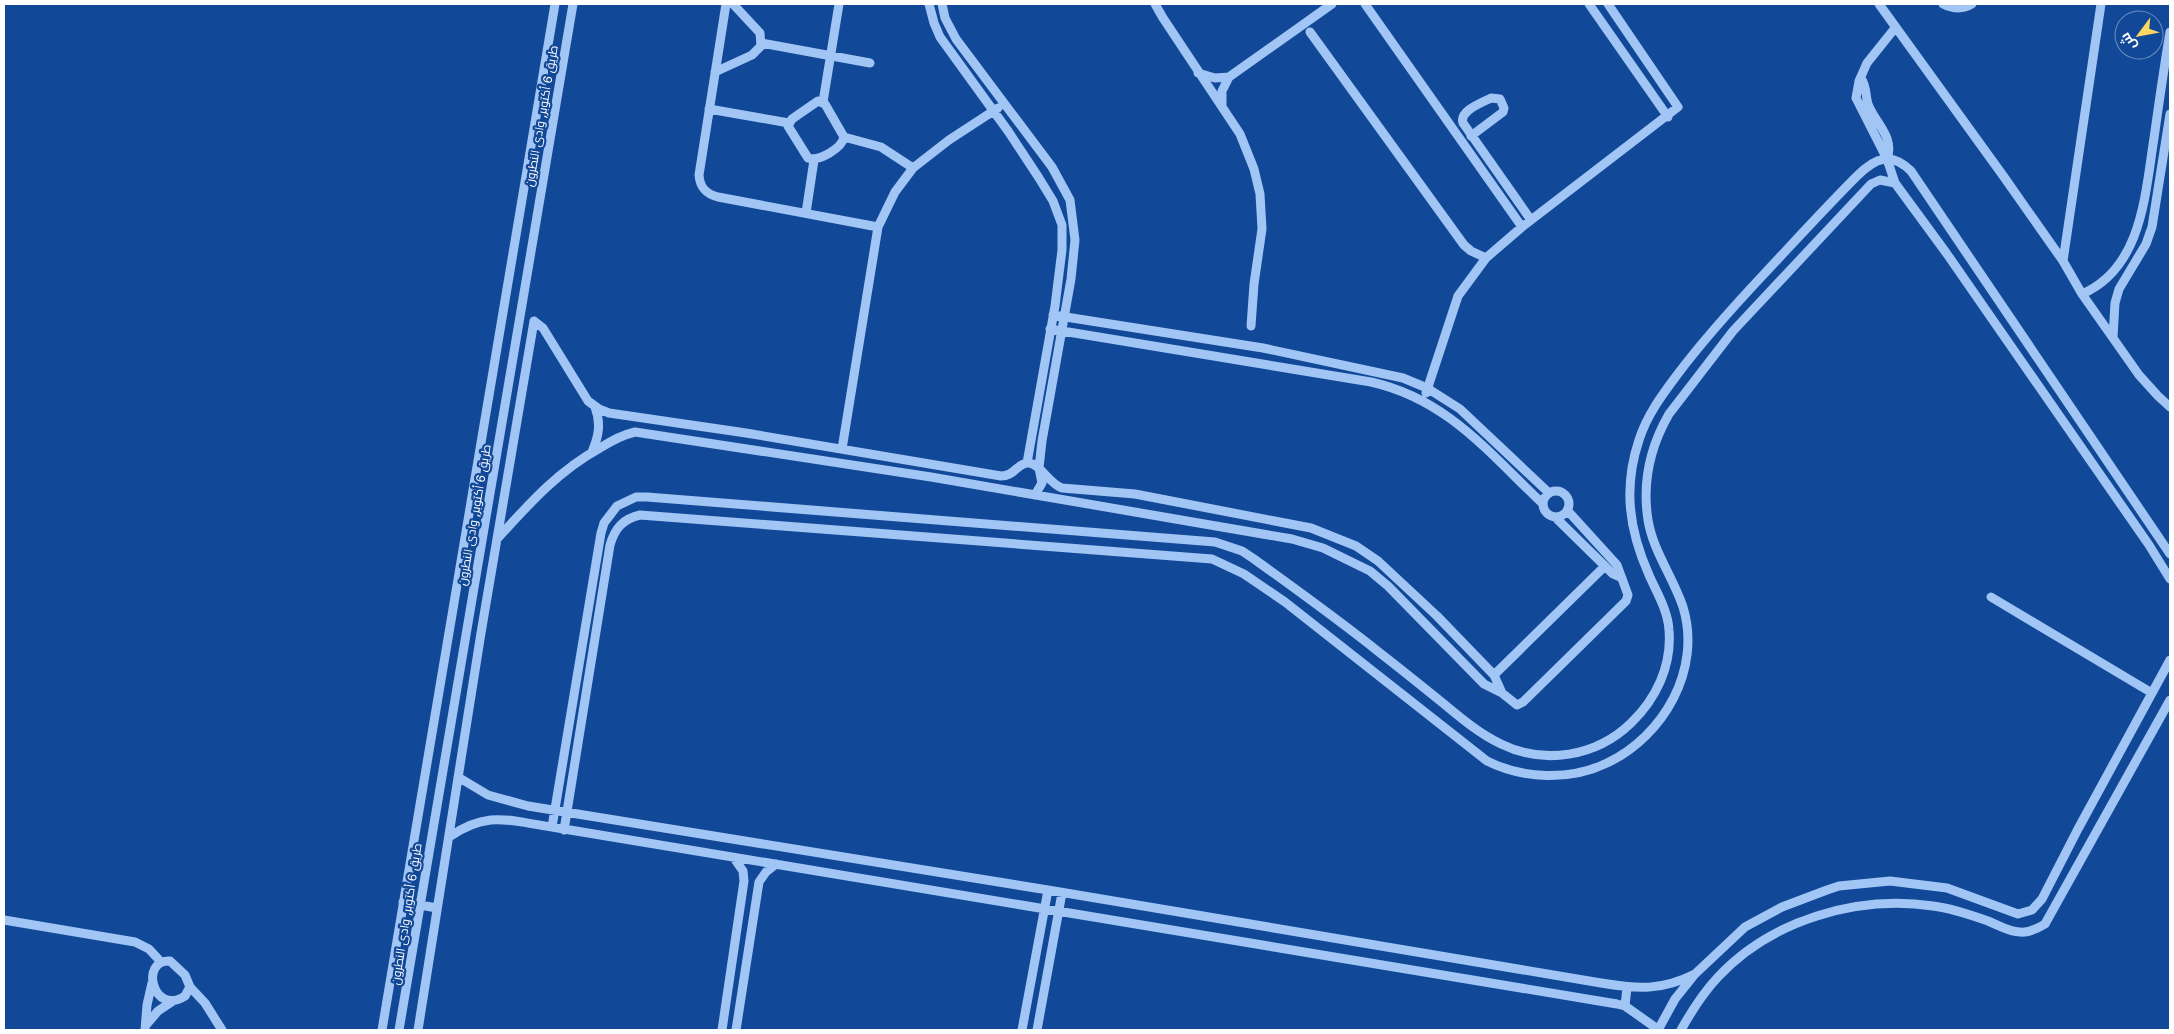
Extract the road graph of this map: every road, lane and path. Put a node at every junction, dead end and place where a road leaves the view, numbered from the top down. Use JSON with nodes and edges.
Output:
{"nodes":[{"id":1,"x":555,"y":4,"type":"edge"},
{"id":2,"x":572,"y":4,"type":"edge"},
{"id":3,"x":726,"y":4,"type":"edge"},
{"id":4,"x":732,"y":4,"type":"edge"},
{"id":5,"x":839,"y":4,"type":"edge"},
{"id":6,"x":929,"y":4,"type":"edge"},
{"id":7,"x":942,"y":4,"type":"edge"},
{"id":8,"x":1155,"y":4,"type":"edge"},
{"id":9,"x":1332,"y":4,"type":"edge"},
{"id":10,"x":1365,"y":4,"type":"edge"},
{"id":11,"x":1589,"y":4,"type":"edge"},
{"id":12,"x":1608,"y":4,"type":"edge"},
{"id":13,"x":1879,"y":4,"type":"edge"},
{"id":14,"x":1943,"y":4,"type":"edge"},
{"id":15,"x":1972,"y":4,"type":"edge"},
{"id":16,"x":2101,"y":4,"type":"edge"},
{"id":17,"x":1895,"y":28,"type":"junction"},
{"id":18,"x":1310,"y":32,"type":"dead end"},
{"id":19,"x":2170,"y":32,"type":"edge"},
{"id":20,"x":762,"y":43,"type":"junction"},
{"id":21,"x":2169,"y":45,"type":"edge"},
{"id":22,"x":830,"y":56,"type":"junction"},
{"id":23,"x":870,"y":63,"type":"dead end"},
{"id":24,"x":715,"y":72,"type":"junction"},
{"id":25,"x":1198,"y":73,"type":"junction"},
{"id":26,"x":1229,"y":77,"type":"junction"},
{"id":27,"x":824,"y":102,"type":"junction"},
{"id":28,"x":1005,"y":104,"type":"junction"},
{"id":29,"x":1222,"y":106,"type":"junction"},
{"id":30,"x":709,"y":109,"type":"junction"},
{"id":31,"x":993,"y":111,"type":"junction"},
{"id":32,"x":2170,"y":114,"type":"edge"},
{"id":33,"x":1668,"y":117,"type":"junction"},
{"id":34,"x":789,"y":122,"type":"junction"},
{"id":35,"x":1471,"y":136,"type":"junction"},
{"id":36,"x":844,"y":137,"type":"junction"},
{"id":37,"x":1887,"y":159,"type":"junction"},
{"id":38,"x":814,"y":160,"type":"junction"},
{"id":39,"x":913,"y":168,"type":"junction"},
{"id":40,"x":1894,"y":183,"type":"junction"},
{"id":41,"x":806,"y":213,"type":"junction"},
{"id":42,"x":1531,"y":220,"type":"junction"},
{"id":43,"x":878,"y":227,"type":"junction"},
{"id":44,"x":1522,"y":227,"type":"junction"},
{"id":45,"x":1486,"y":258,"type":"junction"},
{"id":46,"x":2063,"y":261,"type":"junction"},
{"id":47,"x":2115,"y":270,"type":"junction"},
{"id":48,"x":2126,"y":277,"type":"junction"},
{"id":49,"x":2082,"y":294,"type":"junction"},
{"id":50,"x":1053,"y":315,"type":"junction"},
{"id":51,"x":1064,"y":317,"type":"junction"},
{"id":52,"x":1721,"y":320,"type":"junction"},
{"id":53,"x":1251,"y":326,"type":"dead end"},
{"id":54,"x":1050,"y":329,"type":"junction"},
{"id":55,"x":1061,"y":331,"type":"junction"},
{"id":56,"x":1733,"y":331,"type":"junction"},
{"id":57,"x":1707,"y":335,"type":"junction"},
{"id":58,"x":2113,"y":337,"type":"junction"},
{"id":59,"x":1238,"y":344,"type":"junction"},
{"id":60,"x":1720,"y":347,"type":"junction"},
{"id":61,"x":1236,"y":359,"type":"junction"},
{"id":62,"x":1427,"y":388,"type":"junction"},
{"id":63,"x":1424,"y":401,"type":"junction"},
{"id":64,"x":2170,"y":406,"type":"edge"},
{"id":65,"x":595,"y":407,"type":"junction"},
{"id":66,"x":653,"y":419,"type":"junction"},
{"id":67,"x":681,"y":423,"type":"junction"},
{"id":68,"x":2086,"y":428,"type":"junction"},
{"id":69,"x":727,"y":430,"type":"junction"},
{"id":70,"x":651,"y":433,"type":"junction"},
{"id":71,"x":746,"y":433,"type":"junction"},
{"id":72,"x":678,"y":437,"type":"junction"},
{"id":73,"x":2074,"y":438,"type":"junction"},
{"id":74,"x":1031,"y":440,"type":"junction"},
{"id":75,"x":1042,"y":442,"type":"junction"},
{"id":76,"x":725,"y":445,"type":"junction"},
{"id":77,"x":744,"y":448,"type":"junction"},
{"id":78,"x":842,"y":449,"type":"junction"},
{"id":79,"x":592,"y":452,"type":"junction"},
{"id":80,"x":1027,"y":463,"type":"junction"},
{"id":81,"x":932,"y":464,"type":"junction"},
{"id":82,"x":1039,"y":468,"type":"junction"},
{"id":83,"x":931,"y":477,"type":"junction"},
{"id":84,"x":1094,"y":492,"type":"junction"},
{"id":85,"x":1548,"y":493,"type":"junction"},
{"id":86,"x":1035,"y":495,"type":"junction"},
{"id":87,"x":1093,"y":504,"type":"junction"},
{"id":88,"x":1543,"y":504,"type":"junction"},
{"id":89,"x":1567,"y":510,"type":"junction"},
{"id":90,"x":1555,"y":517,"type":"junction"},
{"id":91,"x":1066,"y":530,"type":"junction"},
{"id":92,"x":497,"y":540,"type":"junction"},
{"id":93,"x":1064,"y":547,"type":"junction"},
{"id":94,"x":2170,"y":554,"type":"edge"},
{"id":95,"x":1605,"y":566,"type":"junction"},
{"id":96,"x":1622,"y":578,"type":"junction"},
{"id":97,"x":2170,"y":579,"type":"edge"},
{"id":98,"x":1991,"y":597,"type":"dead end"},
{"id":99,"x":1453,"y":633,"type":"junction"},
{"id":100,"x":1444,"y":642,"type":"junction"},
{"id":101,"x":2170,"y":660,"type":"edge"},
{"id":102,"x":1494,"y":675,"type":"junction"},
{"id":103,"x":1502,"y":692,"type":"junction"},
{"id":104,"x":2152,"y":693,"type":"junction"},
{"id":105,"x":2170,"y":700,"type":"edge"},
{"id":106,"x":2117,"y":759,"type":"junction"},
{"id":107,"x":2132,"y":768,"type":"junction"},
{"id":108,"x":458,"y":777,"type":"junction"},
{"id":109,"x":528,"y":806,"type":"junction"},
{"id":110,"x":555,"y":811,"type":"junction"},
{"id":111,"x":566,"y":813,"type":"junction"},
{"id":112,"x":526,"y":824,"type":"junction"},
{"id":113,"x":552,"y":827,"type":"junction"},
{"id":114,"x":564,"y":830,"type":"junction"},
{"id":115,"x":449,"y":837,"type":"junction"},
{"id":116,"x":734,"y":858,"type":"junction"},
{"id":117,"x":776,"y":864,"type":"junction"},
{"id":118,"x":1048,"y":890,"type":"junction"},
{"id":119,"x":1062,"y":893,"type":"junction"},
{"id":120,"x":403,"y":902,"type":"junction"},
{"id":121,"x":1990,"y":904,"type":"junction"},
{"id":122,"x":420,"y":905,"type":"junction"},
{"id":123,"x":437,"y":908,"type":"junction"},
{"id":124,"x":1044,"y":909,"type":"junction"},
{"id":125,"x":1058,"y":911,"type":"junction"},
{"id":126,"x":4,"y":920,"type":"edge"},
{"id":127,"x":1986,"y":921,"type":"junction"},
{"id":128,"x":161,"y":962,"type":"junction"},
{"id":129,"x":1695,"y":974,"type":"junction"},
{"id":130,"x":152,"y":983,"type":"junction"},
{"id":131,"x":190,"y":987,"type":"junction"},
{"id":132,"x":1627,"y":987,"type":"junction"},
{"id":133,"x":173,"y":1001,"type":"junction"},
{"id":134,"x":1626,"y":1006,"type":"junction"},
{"id":135,"x":146,"y":1028,"type":"edge"},
{"id":136,"x":222,"y":1029,"type":"edge"},
{"id":137,"x":382,"y":1030,"type":"edge"},
{"id":138,"x":399,"y":1030,"type":"edge"},
{"id":139,"x":418,"y":1030,"type":"edge"},
{"id":140,"x":722,"y":1030,"type":"edge"},
{"id":141,"x":736,"y":1030,"type":"edge"},
{"id":142,"x":1022,"y":1030,"type":"edge"},
{"id":143,"x":1037,"y":1030,"type":"edge"},
{"id":144,"x":1658,"y":1030,"type":"edge"},
{"id":145,"x":1681,"y":1030,"type":"edge"}],
"edges":[{"from":1,"to":120,"type":"street","name":"طريق 6 أكتوبر, وادى النطرون"},
{"from":2,"to":122,"type":"street","name":"طريق 6 أكتوبر, وادى النطرون"},
{"from":3,"to":24,"type":"street"},
{"from":4,"to":20,"type":"street"},
{"from":5,"to":22,"type":"street"},
{"from":6,"to":31,"type":"street"},
{"from":7,"to":28,"type":"street"},
{"from":8,"to":25,"type":"street"},
{"from":9,"to":26,"type":"street"},
{"from":10,"to":44,"type":"street"},
{"from":11,"to":33,"type":"street"},
{"from":12,"to":33,"type":"street"},
{"from":13,"to":17,"type":"street"},
{"from":14,"to":15,"type":"street"},
{"from":16,"to":46,"type":"street"},
{"from":17,"to":37,"type":"street"},
{"from":17,"to":46,"type":"street"},
{"from":18,"to":45,"type":"street"},
{"from":19,"to":21,"type":"street"},
{"from":20,"to":22,"type":"street"},
{"from":20,"to":24,"type":"street"},
{"from":21,"to":47,"type":"street"},
{"from":22,"to":23,"type":"street"},
{"from":22,"to":27,"type":"street"},
{"from":24,"to":30,"type":"street"},
{"from":25,"to":26,"type":"street"},
{"from":25,"to":29,"type":"street"},
{"from":26,"to":29,"type":"street"},
{"from":27,"to":34,"type":"street"},
{"from":27,"to":36,"type":"street"},
{"from":28,"to":31,"type":"street"},
{"from":28,"to":51,"type":"street"},
{"from":29,"to":53,"type":"street"},
{"from":30,"to":34,"type":"street"},
{"from":30,"to":41,"type":"street"},
{"from":31,"to":39,"type":"street"},
{"from":31,"to":50,"type":"street"},
{"from":32,"to":48,"type":"street"},
{"from":33,"to":42,"type":"street"},
{"from":34,"to":38,"type":"street"},
{"from":35,"to":35,"type":"street"},
{"from":35,"to":42,"type":"street"},
{"from":36,"to":38,"type":"street"},
{"from":36,"to":39,"type":"street"},
{"from":37,"to":40,"type":"street"},
{"from":37,"to":52,"type":"street"},
{"from":37,"to":68,"type":"street"},
{"from":38,"to":41,"type":"street"},
{"from":39,"to":43,"type":"street"},
{"from":40,"to":56,"type":"street"},
{"from":40,"to":73,"type":"street"},
{"from":41,"to":43,"type":"street"},
{"from":42,"to":44,"type":"street"},
{"from":43,"to":78,"type":"street"},
{"from":44,"to":45,"type":"street"},
{"from":45,"to":62,"type":"street"},
{"from":46,"to":49,"type":"street"},
{"from":47,"to":48,"type":"street"},
{"from":47,"to":49,"type":"street"},
{"from":48,"to":58,"type":"street"},
{"from":49,"to":58,"type":"street"},
{"from":50,"to":51,"type":"street"},
{"from":50,"to":54,"type":"street"},
{"from":51,"to":55,"type":"street"},
{"from":51,"to":59,"type":"street"},
{"from":52,"to":56,"type":"street"},
{"from":52,"to":57,"type":"street"},
{"from":54,"to":55,"type":"street"},
{"from":54,"to":74,"type":"street"},
{"from":55,"to":61,"type":"street"},
{"from":55,"to":75,"type":"street"},
{"from":56,"to":60,"type":"street"},
{"from":57,"to":60,"type":"street"},
{"from":57,"to":91,"type":"street"},
{"from":58,"to":64,"type":"street"},
{"from":59,"to":61,"type":"street"},
{"from":59,"to":62,"type":"street"},
{"from":60,"to":93,"type":"street"},
{"from":61,"to":63,"type":"street"},
{"from":62,"to":63,"type":"street"},
{"from":62,"to":85,"type":"street"},
{"from":63,"to":88,"type":"street"},
{"from":65,"to":66,"type":"street"},
{"from":65,"to":79,"type":"street"},
{"from":65,"to":92,"type":"street"},
{"from":66,"to":67,"type":"street"},
{"from":66,"to":70,"type":"street"},
{"from":67,"to":69,"type":"street"},
{"from":67,"to":72,"type":"street"},
{"from":68,"to":73,"type":"street"},
{"from":68,"to":94,"type":"street"},
{"from":69,"to":71,"type":"street"},
{"from":69,"to":76,"type":"street"},
{"from":70,"to":72,"type":"street"},
{"from":70,"to":79,"type":"street"},
{"from":71,"to":77,"type":"street"},
{"from":71,"to":78,"type":"street"},
{"from":72,"to":76,"type":"street"},
{"from":73,"to":97,"type":"street"},
{"from":74,"to":75,"type":"street"},
{"from":74,"to":80,"type":"street"},
{"from":75,"to":82,"type":"street"},
{"from":76,"to":77,"type":"street"},
{"from":77,"to":83,"type":"street"},
{"from":78,"to":81,"type":"street"},
{"from":79,"to":92,"type":"street"},
{"from":80,"to":81,"type":"street"},
{"from":80,"to":82,"type":"street"},
{"from":81,"to":83,"type":"street"},
{"from":82,"to":84,"type":"street"},
{"from":82,"to":86,"type":"street"},
{"from":83,"to":86,"type":"street"},
{"from":84,"to":87,"type":"street"},
{"from":84,"to":99,"type":"street"},
{"from":85,"to":88,"type":"street"},
{"from":85,"to":89,"type":"street"},
{"from":86,"to":87,"type":"street"},
{"from":87,"to":100,"type":"street"},
{"from":88,"to":90,"type":"street"},
{"from":89,"to":90,"type":"street"},
{"from":89,"to":96,"type":"street"},
{"from":90,"to":95,"type":"street"},
{"from":91,"to":93,"type":"street"},
{"from":91,"to":110,"type":"street"},
{"from":92,"to":108,"type":"street"},
{"from":93,"to":111,"type":"street"},
{"from":95,"to":96,"type":"street"},
{"from":95,"to":102,"type":"street"},
{"from":96,"to":103,"type":"street"},
{"from":98,"to":104,"type":"street"},
{"from":99,"to":100,"type":"street"},
{"from":99,"to":102,"type":"street"},
{"from":100,"to":103,"type":"street"},
{"from":101,"to":104,"type":"street"},
{"from":102,"to":103,"type":"street"},
{"from":104,"to":106,"type":"street"},
{"from":105,"to":107,"type":"street"},
{"from":106,"to":107,"type":"street"},
{"from":106,"to":121,"type":"street"},
{"from":107,"to":127,"type":"street"},
{"from":108,"to":109,"type":"street"},
{"from":108,"to":115,"type":"street"},
{"from":109,"to":110,"type":"street"},
{"from":109,"to":112,"type":"street"},
{"from":110,"to":111,"type":"street"},
{"from":110,"to":113,"type":"street"},
{"from":111,"to":114,"type":"street"},
{"from":111,"to":118,"type":"street"},
{"from":112,"to":113,"type":"street"},
{"from":112,"to":115,"type":"street"},
{"from":113,"to":114,"type":"street"},
{"from":114,"to":116,"type":"street"},
{"from":115,"to":123,"type":"street"},
{"from":116,"to":117,"type":"street"},
{"from":116,"to":140,"type":"street"},
{"from":117,"to":124,"type":"street"},
{"from":117,"to":141,"type":"street"},
{"from":118,"to":119,"type":"street"},
{"from":118,"to":124,"type":"street"},
{"from":119,"to":125,"type":"street"},
{"from":119,"to":132,"type":"street"},
{"from":120,"to":122,"type":"street"},
{"from":120,"to":137,"type":"street","name":"طريق 6 أكتوبر, وادى النطرون"},
{"from":121,"to":127,"type":"street"},
{"from":121,"to":129,"type":"street"},
{"from":122,"to":123,"type":"street"},
{"from":122,"to":138,"type":"street","name":"طريق 6 أكتوبر, وادى النطرون"},
{"from":123,"to":139,"type":"street"},
{"from":124,"to":125,"type":"street"},
{"from":124,"to":142,"type":"street"},
{"from":125,"to":134,"type":"street"},
{"from":125,"to":143,"type":"street"},
{"from":126,"to":128,"type":"street"},
{"from":127,"to":145,"type":"street"},
{"from":128,"to":130,"type":"street"},
{"from":128,"to":131,"type":"street"},
{"from":129,"to":132,"type":"street"},
{"from":129,"to":144,"type":"street"},
{"from":130,"to":133,"type":"street"},
{"from":130,"to":135,"type":"street"},
{"from":131,"to":133,"type":"street"},
{"from":131,"to":136,"type":"street"},
{"from":132,"to":134,"type":"street"},
{"from":133,"to":135,"type":"street"},
{"from":134,"to":144,"type":"street"}]}
